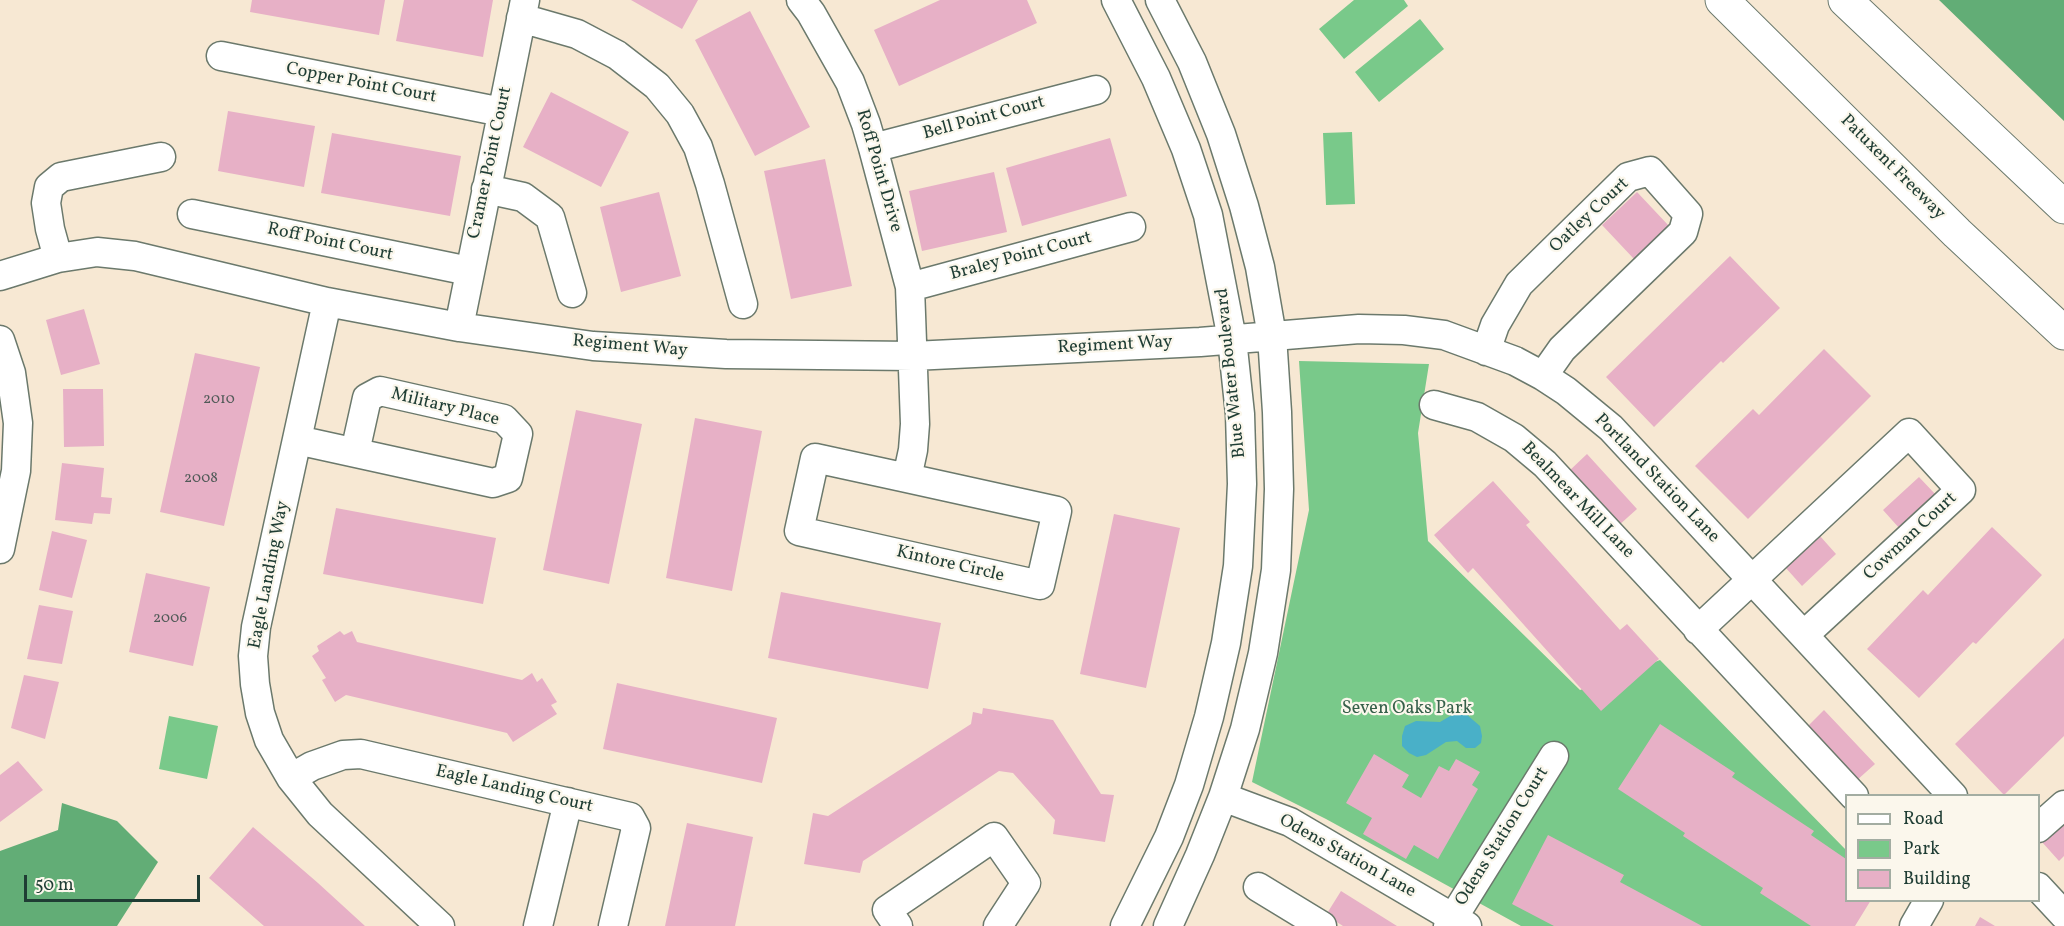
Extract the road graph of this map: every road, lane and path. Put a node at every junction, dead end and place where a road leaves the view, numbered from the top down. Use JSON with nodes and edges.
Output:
{"nodes":[{"id":1,"x":1116,"y":0,"type":"edge"},
{"id":2,"x":1160,"y":0,"type":"edge"},
{"id":3,"x":1722,"y":0,"type":"edge"},
{"id":4,"x":1845,"y":0,"type":"edge"},
{"id":5,"x":814,"y":4,"type":"edge"},
{"id":6,"x":523,"y":9,"type":"edge"},
{"id":7,"x":221,"y":56,"type":"dead end"},
{"id":8,"x":1096,"y":90,"type":"dead end"},
{"id":9,"x":502,"y":112,"type":"junction"},
{"id":10,"x":873,"y":148,"type":"junction"},
{"id":11,"x":161,"y":157,"type":"dead end"},
{"id":12,"x":486,"y":189,"type":"junction"},
{"id":13,"x":2064,"y":207,"type":"edge"},
{"id":14,"x":192,"y":214,"type":"dead end"},
{"id":15,"x":1131,"y":227,"type":"dead end"},
{"id":16,"x":1958,"y":233,"type":"junction"},
{"id":17,"x":58,"y":258,"type":"junction"},
{"id":18,"x":469,"y":271,"type":"junction"},
{"id":19,"x":0,"y":276,"type":"edge"},
{"id":20,"x":910,"y":287,"type":"junction"},
{"id":21,"x":572,"y":293,"type":"dead end"},
{"id":22,"x":327,"y":302,"type":"junction"},
{"id":23,"x":743,"y":304,"type":"dead end"},
{"id":24,"x":459,"y":327,"type":"junction"},
{"id":25,"x":2064,"y":333,"type":"edge"},
{"id":26,"x":1272,"y":336,"type":"junction"},
{"id":27,"x":1232,"y":339,"type":"junction"},
{"id":28,"x":0,"y":340,"type":"edge"},
{"id":29,"x":1486,"y":351,"type":"junction"},
{"id":30,"x":2064,"y":353,"type":"edge"},
{"id":31,"x":913,"y":356,"type":"junction"},
{"id":32,"x":1543,"y":376,"type":"junction"},
{"id":33,"x":1434,"y":405,"type":"dead end"},
{"id":34,"x":297,"y":440,"type":"junction"},
{"id":35,"x":355,"y":453,"type":"junction"},
{"id":36,"x":907,"y":478,"type":"junction"},
{"id":37,"x":0,"y":549,"type":"edge"},
{"id":38,"x":1752,"y":579,"type":"junction"},
{"id":39,"x":1698,"y":630,"type":"junction"},
{"id":40,"x":1804,"y":634,"type":"junction"},
{"id":41,"x":1554,"y":756,"type":"dead end"},
{"id":42,"x":291,"y":778,"type":"junction"},
{"id":43,"x":1853,"y":794,"type":"edge"},
{"id":44,"x":1952,"y":794,"type":"edge"},
{"id":45,"x":1223,"y":797,"type":"junction"},
{"id":46,"x":568,"y":802,"type":"junction"},
{"id":47,"x":2064,"y":805,"type":"edge"},
{"id":48,"x":2040,"y":826,"type":"edge"},
{"id":49,"x":1258,"y":887,"type":"dead end"},
{"id":50,"x":2040,"y":889,"type":"edge"},
{"id":51,"x":1928,"y":902,"type":"edge"},
{"id":52,"x":2063,"y":912,"type":"edge"},
{"id":53,"x":1456,"y":923,"type":"edge"},
{"id":54,"x":440,"y":926,"type":"edge"},
{"id":55,"x":538,"y":926,"type":"edge"},
{"id":56,"x":613,"y":926,"type":"edge"},
{"id":57,"x":898,"y":926,"type":"edge"},
{"id":58,"x":998,"y":926,"type":"edge"},
{"id":59,"x":1125,"y":926,"type":"edge"},
{"id":60,"x":1168,"y":926,"type":"edge"},
{"id":61,"x":1322,"y":926,"type":"edge"},
{"id":62,"x":1914,"y":926,"type":"edge"}],
"edges":[{"from":1,"to":27,"type":"street","name":"Blue Water Boulevard"},
{"from":2,"to":26,"type":"street","name":"Blue Water Boulevard"},
{"from":3,"to":16,"type":"highway","name":"Patuxent Freeway"},
{"from":4,"to":13,"type":"highway"},
{"from":5,"to":10,"type":"street","name":"Roff Point Drive"},
{"from":6,"to":9,"type":"street","name":"Cramer Point Court"},
{"from":6,"to":23,"type":"street"},
{"from":7,"to":9,"type":"street","name":"Copper Point Court"},
{"from":8,"to":10,"type":"street","name":"Bell Point Court"},
{"from":9,"to":12,"type":"street","name":"Cramer Point Court"},
{"from":10,"to":20,"type":"street","name":"Roff Point Drive"},
{"from":11,"to":17,"type":"street"},
{"from":12,"to":18,"type":"street","name":"Cramer Point Court"},
{"from":12,"to":21,"type":"street"},
{"from":14,"to":18,"type":"street","name":"Roff Point Court"},
{"from":15,"to":20,"type":"street","name":"Braley Point Court"},
{"from":16,"to":25,"type":"highway","name":"Patuxent Freeway"},
{"from":16,"to":30,"type":"highway"},
{"from":17,"to":19,"type":"street","name":"Regiment Way"},
{"from":17,"to":22,"type":"street","name":"Regiment Way"},
{"from":18,"to":24,"type":"street","name":"Cramer Point Court"},
{"from":20,"to":31,"type":"street","name":"Roff Point Drive"},
{"from":22,"to":24,"type":"street","name":"Regiment Way"},
{"from":22,"to":34,"type":"street","name":"Eagle Landing Way"},
{"from":24,"to":31,"type":"street","name":"Regiment Way"},
{"from":26,"to":27,"type":"street","name":"Regiment Way"},
{"from":26,"to":29,"type":"street","name":"Portland Station Lane"},
{"from":26,"to":45,"type":"street","name":"Blue Water Boulevard"},
{"from":27,"to":31,"type":"street","name":"Regiment Way"},
{"from":27,"to":59,"type":"street","name":"Blue Water Boulevard"},
{"from":28,"to":37,"type":"street"},
{"from":29,"to":32,"type":"street","name":"Portland Station Lane"},
{"from":29,"to":32,"type":"street","name":"Oatley Court"},
{"from":31,"to":36,"type":"street"},
{"from":32,"to":38,"type":"street","name":"Portland Station Lane"},
{"from":33,"to":39,"type":"street","name":"Bealmear Mill Lane"},
{"from":34,"to":35,"type":"street","name":"Military Place"},
{"from":34,"to":42,"type":"street","name":"Eagle Landing Way"},
{"from":35,"to":35,"type":"street","name":"Military Place"},
{"from":36,"to":36,"type":"street","name":"Kintore Circle"},
{"from":38,"to":39,"type":"street"},
{"from":38,"to":40,"type":"street","name":"Portland Station Lane"},
{"from":38,"to":40,"type":"street","name":"Cowman Court"},
{"from":39,"to":43,"type":"street","name":"Bealmear Mill Lane"},
{"from":40,"to":44,"type":"street","name":"Portland Station Lane"},
{"from":41,"to":53,"type":"street","name":"Odens Station Court"},
{"from":42,"to":46,"type":"street","name":"Eagle Landing Court"},
{"from":42,"to":54,"type":"street","name":"Eagle Landing Way"},
{"from":45,"to":53,"type":"street","name":"Odens Station Lane"},
{"from":45,"to":60,"type":"street","name":"Blue Water Boulevard"},
{"from":46,"to":55,"type":"street"},
{"from":46,"to":56,"type":"street","name":"Eagle Landing Court"},
{"from":47,"to":48,"type":"street"},
{"from":49,"to":61,"type":"street"},
{"from":50,"to":52,"type":"street"},
{"from":51,"to":62,"type":"street"},
{"from":57,"to":58,"type":"street"}]}
